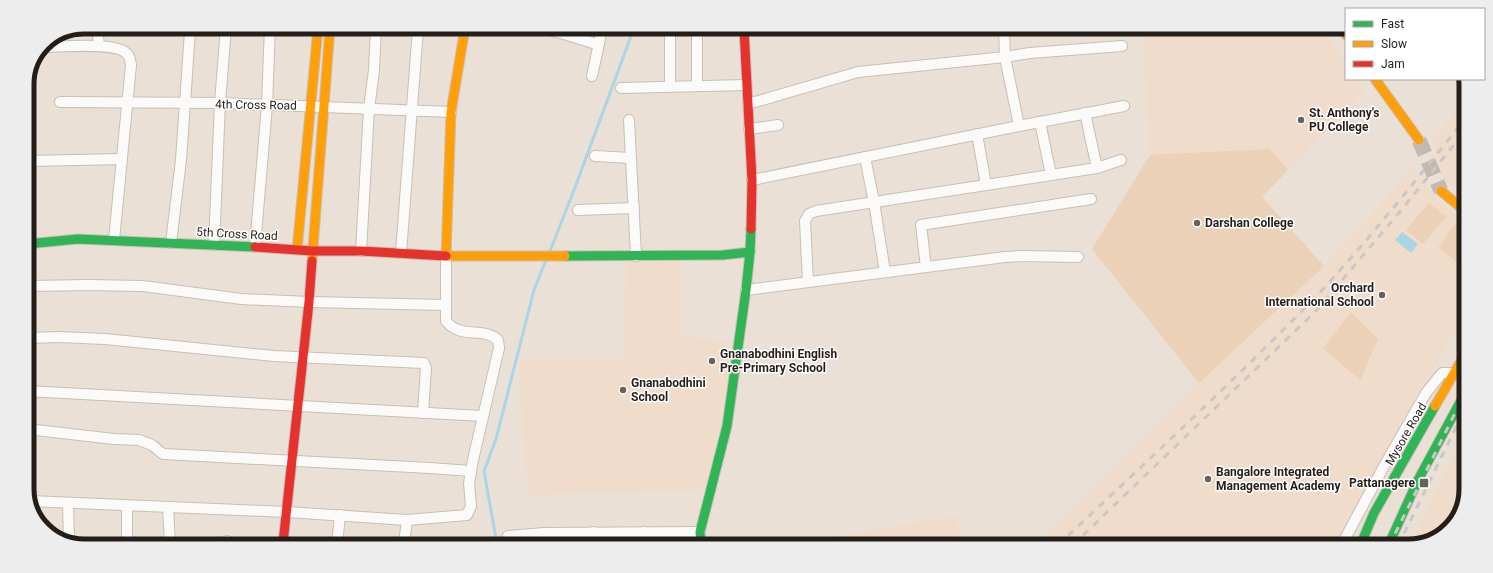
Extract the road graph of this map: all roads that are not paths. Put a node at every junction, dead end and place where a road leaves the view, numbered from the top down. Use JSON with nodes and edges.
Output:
{"nodes":[{"id":1,"x":98,"y":34,"type":"edge"},
{"id":2,"x":190,"y":34,"type":"edge"},
{"id":3,"x":225,"y":34,"type":"edge"},
{"id":4,"x":270,"y":34,"type":"edge"},
{"id":5,"x":317,"y":34,"type":"edge"},
{"id":6,"x":330,"y":34,"type":"edge"},
{"id":7,"x":376,"y":34,"type":"edge"},
{"id":8,"x":418,"y":34,"type":"edge"},
{"id":9,"x":464,"y":34,"type":"edge"},
{"id":10,"x":564,"y":34,"type":"edge"},
{"id":11,"x":601,"y":34,"type":"edge"},
{"id":12,"x":670,"y":34,"type":"edge"},
{"id":13,"x":696,"y":34,"type":"edge"},
{"id":14,"x":744,"y":34,"type":"edge"},
{"id":15,"x":1004,"y":34,"type":"edge"},
{"id":16,"x":599,"y":43,"type":"junction"},
{"id":17,"x":99,"y":46,"type":"junction"},
{"id":18,"x":1122,"y":46,"type":"dead end"},
{"id":19,"x":52,"y":47,"type":"edge"},
{"id":20,"x":1005,"y":57,"type":"junction"},
{"id":21,"x":592,"y":76,"type":"dead end"},
{"id":22,"x":1376,"y":80,"type":"edge"},
{"id":23,"x":670,"y":85,"type":"junction"},
{"id":24,"x":697,"y":85,"type":"junction"},
{"id":25,"x":746,"y":85,"type":"junction"},
{"id":26,"x":621,"y":88,"type":"dead end"},
{"id":27,"x":60,"y":102,"type":"dead end"},
{"id":28,"x":128,"y":103,"type":"junction"},
{"id":29,"x":220,"y":103,"type":"junction"},
{"id":30,"x":185,"y":104,"type":"junction"},
{"id":31,"x":748,"y":104,"type":"junction"},
{"id":32,"x":267,"y":105,"type":"junction"},
{"id":33,"x":310,"y":106,"type":"junction"},
{"id":34,"x":324,"y":106,"type":"junction"},
{"id":35,"x":1124,"y":106,"type":"dead end"},
{"id":36,"x":369,"y":108,"type":"junction"},
{"id":37,"x":412,"y":110,"type":"junction"},
{"id":38,"x":451,"y":112,"type":"junction"},
{"id":39,"x":1085,"y":113,"type":"junction"},
{"id":40,"x":629,"y":120,"type":"dead end"},
{"id":41,"x":1040,"y":122,"type":"junction"},
{"id":42,"x":778,"y":125,"type":"dead end"},
{"id":43,"x":1019,"y":126,"type":"junction"},
{"id":44,"x":749,"y":129,"type":"junction"},
{"id":45,"x":977,"y":134,"type":"junction"},
{"id":46,"x":1419,"y":140,"type":"tunnel mouth"},
{"id":47,"x":595,"y":156,"type":"dead end"},
{"id":48,"x":864,"y":157,"type":"junction"},
{"id":49,"x":631,"y":158,"type":"junction"},
{"id":50,"x":122,"y":159,"type":"junction"},
{"id":51,"x":1121,"y":160,"type":"dead end"},
{"id":52,"x":34,"y":161,"type":"edge"},
{"id":53,"x":1097,"y":168,"type":"junction"},
{"id":54,"x":1051,"y":175,"type":"junction"},
{"id":55,"x":752,"y":180,"type":"junction"},
{"id":56,"x":986,"y":185,"type":"junction"},
{"id":57,"x":1441,"y":191,"type":"tunnel mouth"},
{"id":58,"x":1090,"y":199,"type":"dead end"},
{"id":59,"x":874,"y":202,"type":"junction"},
{"id":60,"x":1459,"y":206,"type":"edge"},
{"id":61,"x":634,"y":208,"type":"junction"},
{"id":62,"x":578,"y":210,"type":"dead end"},
{"id":63,"x":114,"y":240,"type":"junction"},
{"id":64,"x":34,"y":243,"type":"edge"},
{"id":65,"x":171,"y":243,"type":"junction"},
{"id":66,"x":214,"y":245,"type":"junction"},
{"id":67,"x":255,"y":247,"type":"junction"},
{"id":68,"x":297,"y":250,"type":"junction"},
{"id":69,"x":312,"y":251,"type":"junction"},
{"id":70,"x":361,"y":251,"type":"junction"},
{"id":71,"x":750,"y":252,"type":"junction"},
{"id":72,"x":401,"y":253,"type":"junction"},
{"id":73,"x":446,"y":256,"type":"junction"},
{"id":74,"x":636,"y":256,"type":"junction"},
{"id":75,"x":1078,"y":257,"type":"dead end"},
{"id":76,"x":926,"y":267,"type":"junction"},
{"id":77,"x":885,"y":272,"type":"junction"},
{"id":78,"x":808,"y":282,"type":"junction"},
{"id":79,"x":34,"y":286,"type":"edge"},
{"id":80,"x":746,"y":290,"type":"junction"},
{"id":81,"x":309,"y":302,"type":"junction"},
{"id":82,"x":446,"y":305,"type":"junction"},
{"id":83,"x":34,"y":338,"type":"edge"},
{"id":84,"x":302,"y":357,"type":"junction"},
{"id":85,"x":1459,"y":365,"type":"edge"},
{"id":86,"x":1455,"y":373,"type":"junction"},
{"id":87,"x":34,"y":391,"type":"edge"},
{"id":88,"x":1459,"y":404,"type":"edge"},
{"id":89,"x":297,"y":406,"type":"junction"},
{"id":90,"x":423,"y":412,"type":"junction"},
{"id":91,"x":483,"y":416,"type":"junction"},
{"id":92,"x":34,"y":431,"type":"edge"},
{"id":93,"x":292,"y":462,"type":"junction"},
{"id":94,"x":471,"y":471,"type":"junction"},
{"id":95,"x":36,"y":501,"type":"edge"},
{"id":96,"x":68,"y":503,"type":"junction"},
{"id":97,"x":127,"y":506,"type":"junction"},
{"id":98,"x":168,"y":508,"type":"junction"},
{"id":99,"x":287,"y":512,"type":"junction"},
{"id":100,"x":340,"y":516,"type":"junction"},
{"id":101,"x":407,"y":520,"type":"junction"},
{"id":102,"x":592,"y":532,"type":"junction"},
{"id":103,"x":644,"y":532,"type":"junction"},
{"id":104,"x":700,"y":532,"type":"junction"},
{"id":105,"x":544,"y":533,"type":"junction"},
{"id":106,"x":69,"y":536,"type":"edge"},
{"id":107,"x":508,"y":536,"type":"dead end"},
{"id":108,"x":127,"y":539,"type":"edge"},
{"id":109,"x":170,"y":539,"type":"edge"},
{"id":110,"x":284,"y":539,"type":"edge"},
{"id":111,"x":338,"y":539,"type":"edge"},
{"id":112,"x":405,"y":539,"type":"edge"},
{"id":113,"x":544,"y":539,"type":"edge"},
{"id":114,"x":592,"y":539,"type":"edge"},
{"id":115,"x":644,"y":539,"type":"edge"},
{"id":116,"x":701,"y":539,"type":"edge"},
{"id":117,"x":1345,"y":539,"type":"edge"},
{"id":118,"x":1363,"y":539,"type":"edge"},
{"id":119,"x":1391,"y":539,"type":"edge"}],
"edges":[{"from":1,"to":17,"type":"street"},
{"from":2,"to":30,"type":"street"},
{"from":3,"to":29,"type":"street"},
{"from":4,"to":32,"type":"street"},
{"from":5,"to":33,"type":"main road"},
{"from":6,"to":34,"type":"main road"},
{"from":7,"to":36,"type":"street"},
{"from":8,"to":37,"type":"street"},
{"from":9,"to":38,"type":"main road"},
{"from":10,"to":16,"type":"street"},
{"from":11,"to":16,"type":"street"},
{"from":12,"to":23,"type":"street"},
{"from":13,"to":24,"type":"street"},
{"from":14,"to":25,"type":"main road"},
{"from":15,"to":20,"type":"street"},
{"from":16,"to":21,"type":"street"},
{"from":17,"to":19,"type":"street"},
{"from":17,"to":28,"type":"street"},
{"from":18,"to":20,"type":"street"},
{"from":20,"to":31,"type":"street"},
{"from":20,"to":43,"type":"street"},
{"from":22,"to":46,"type":"main road"},
{"from":23,"to":24,"type":"street"},
{"from":23,"to":26,"type":"street"},
{"from":24,"to":25,"type":"street"},
{"from":25,"to":31,"type":"main road"},
{"from":27,"to":28,"type":"street","name":"4th Cross Road"},
{"from":28,"to":30,"type":"street","name":"4th Cross Road"},
{"from":28,"to":50,"type":"street"},
{"from":29,"to":30,"type":"street","name":"4th Cross Road"},
{"from":29,"to":32,"type":"street","name":"4th Cross Road"},
{"from":29,"to":66,"type":"street"},
{"from":30,"to":65,"type":"street"},
{"from":31,"to":44,"type":"main road"},
{"from":32,"to":33,"type":"street","name":"4th Cross Road"},
{"from":32,"to":67,"type":"street"},
{"from":33,"to":34,"type":"street","name":"4th Cross Road"},
{"from":33,"to":68,"type":"main road"},
{"from":34,"to":36,"type":"street","name":"4th Cross Road"},
{"from":34,"to":69,"type":"main road"},
{"from":35,"to":39,"type":"street"},
{"from":36,"to":37,"type":"street","name":"4th Cross Road"},
{"from":36,"to":70,"type":"street"},
{"from":37,"to":38,"type":"street","name":"4th Cross Road"},
{"from":37,"to":72,"type":"street"},
{"from":38,"to":73,"type":"main road"},
{"from":39,"to":41,"type":"street"},
{"from":39,"to":53,"type":"street"},
{"from":40,"to":49,"type":"street"},
{"from":41,"to":43,"type":"street"},
{"from":41,"to":54,"type":"street"},
{"from":42,"to":44,"type":"street"},
{"from":43,"to":45,"type":"street"},
{"from":44,"to":55,"type":"main road"},
{"from":45,"to":48,"type":"street"},
{"from":45,"to":56,"type":"street"},
{"from":47,"to":49,"type":"street"},
{"from":48,"to":55,"type":"street"},
{"from":48,"to":59,"type":"street"},
{"from":49,"to":61,"type":"street"},
{"from":50,"to":52,"type":"street"},
{"from":50,"to":63,"type":"street"},
{"from":51,"to":53,"type":"street"},
{"from":53,"to":54,"type":"street"},
{"from":54,"to":56,"type":"street"},
{"from":55,"to":71,"type":"main road"},
{"from":56,"to":59,"type":"street"},
{"from":57,"to":60,"type":"main road"},
{"from":58,"to":76,"type":"street"},
{"from":59,"to":77,"type":"street"},
{"from":59,"to":78,"type":"street"},
{"from":61,"to":62,"type":"street"},
{"from":61,"to":74,"type":"street"},
{"from":63,"to":64,"type":"main road","name":"5th Cross Road"},
{"from":63,"to":65,"type":"main road","name":"5th Cross Road"},
{"from":65,"to":66,"type":"main road","name":"5th Cross Road"},
{"from":66,"to":67,"type":"main road","name":"5th Cross Road"},
{"from":67,"to":68,"type":"main road","name":"5th Cross Road"},
{"from":68,"to":69,"type":"main road","name":"5th Cross Road"},
{"from":69,"to":70,"type":"main road","name":"5th Cross Road"},
{"from":69,"to":81,"type":"main road"},
{"from":70,"to":72,"type":"main road","name":"5th Cross Road"},
{"from":71,"to":74,"type":"main road","name":"5th Cross Road"},
{"from":71,"to":80,"type":"main road"},
{"from":72,"to":73,"type":"main road","name":"5th Cross Road"},
{"from":73,"to":74,"type":"main road","name":"5th Cross Road"},
{"from":73,"to":82,"type":"street"},
{"from":75,"to":76,"type":"street"},
{"from":76,"to":77,"type":"street"},
{"from":77,"to":78,"type":"street"},
{"from":78,"to":80,"type":"street"},
{"from":79,"to":81,"type":"street"},
{"from":80,"to":104,"type":"main road"},
{"from":81,"to":82,"type":"street"},
{"from":81,"to":84,"type":"main road"},
{"from":82,"to":91,"type":"street"},
{"from":83,"to":84,"type":"street"},
{"from":84,"to":89,"type":"main road"},
{"from":84,"to":90,"type":"street"},
{"from":85,"to":86,"type":"main road","name":"Mysore Road"},
{"from":86,"to":117,"type":"street"},
{"from":86,"to":118,"type":"main road","name":"Mysore Road"},
{"from":87,"to":89,"type":"street"},
{"from":88,"to":119,"type":"main road"},
{"from":89,"to":90,"type":"street"},
{"from":89,"to":93,"type":"main road"},
{"from":90,"to":91,"type":"street"},
{"from":91,"to":94,"type":"street"},
{"from":92,"to":93,"type":"street"},
{"from":93,"to":94,"type":"street"},
{"from":93,"to":99,"type":"main road"},
{"from":94,"to":101,"type":"street"},
{"from":95,"to":96,"type":"street"},
{"from":96,"to":97,"type":"street"},
{"from":96,"to":106,"type":"street"},
{"from":97,"to":98,"type":"street"},
{"from":97,"to":108,"type":"street"},
{"from":98,"to":99,"type":"street"},
{"from":98,"to":109,"type":"street"},
{"from":99,"to":100,"type":"street"},
{"from":99,"to":110,"type":"main road"},
{"from":100,"to":101,"type":"street"},
{"from":100,"to":111,"type":"street"},
{"from":101,"to":112,"type":"street"},
{"from":102,"to":103,"type":"street"},
{"from":102,"to":105,"type":"street"},
{"from":102,"to":114,"type":"street"},
{"from":103,"to":104,"type":"street"},
{"from":103,"to":115,"type":"street"},
{"from":104,"to":116,"type":"main road"},
{"from":105,"to":107,"type":"street"},
{"from":105,"to":113,"type":"street"}]}
